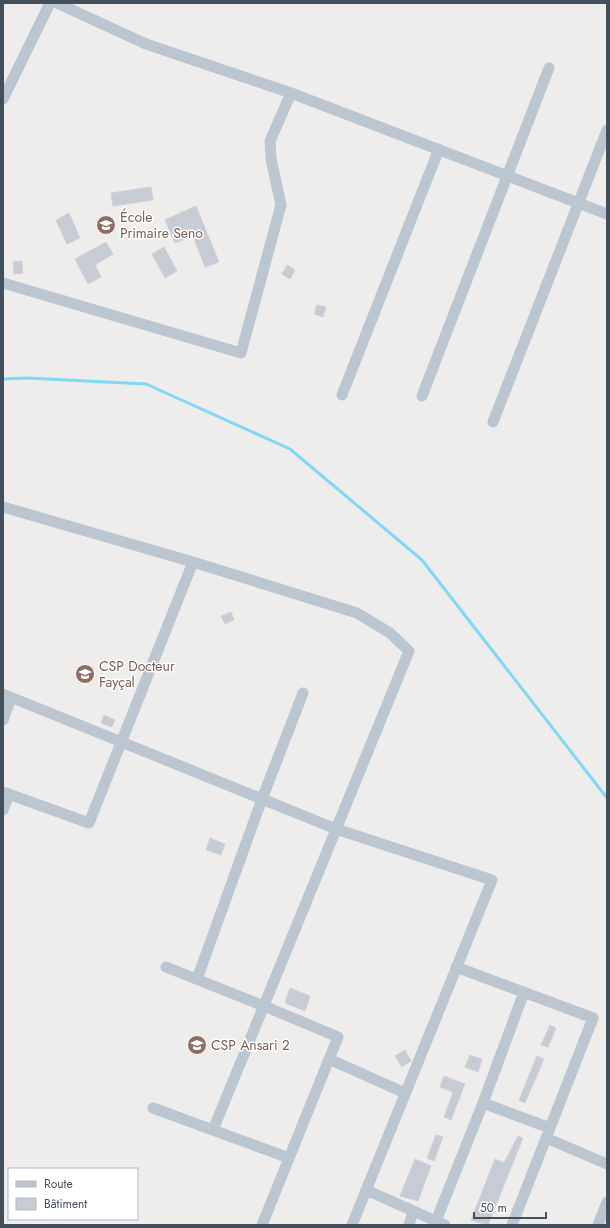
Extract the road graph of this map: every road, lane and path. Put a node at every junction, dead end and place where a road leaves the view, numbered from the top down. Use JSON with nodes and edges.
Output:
{"nodes":[{"id":1,"x":50,"y":3,"type":"edge"},
{"id":2,"x":57,"y":3,"type":"edge"},
{"id":3,"x":549,"y":68,"type":"dead end"},
{"id":4,"x":291,"y":93,"type":"junction"},
{"id":5,"x":3,"y":99,"type":"edge"},
{"id":6,"x":607,"y":130,"type":"edge"},
{"id":7,"x":439,"y":149,"type":"junction"},
{"id":8,"x":508,"y":176,"type":"junction"},
{"id":9,"x":578,"y":203,"type":"junction"},
{"id":10,"x":607,"y":214,"type":"edge"},
{"id":11,"x":3,"y":283,"type":"edge"},
{"id":12,"x":342,"y":395,"type":"dead end"},
{"id":13,"x":422,"y":396,"type":"dead end"},
{"id":14,"x":493,"y":422,"type":"dead end"},
{"id":15,"x":3,"y":507,"type":"edge"},
{"id":16,"x":193,"y":562,"type":"junction"},
{"id":17,"x":304,"y":693,"type":"dead end"},
{"id":18,"x":7,"y":696,"type":"edge"},
{"id":19,"x":3,"y":720,"type":"edge"},
{"id":20,"x":120,"y":742,"type":"junction"},
{"id":21,"x":6,"y":793,"type":"edge"},
{"id":22,"x":262,"y":799,"type":"junction"},
{"id":23,"x":3,"y":810,"type":"edge"},
{"id":24,"x":336,"y":829,"type":"junction"},
{"id":25,"x":456,"y":966,"type":"junction"},
{"id":26,"x":166,"y":967,"type":"dead end"},
{"id":27,"x":197,"y":979,"type":"junction"},
{"id":28,"x":524,"y":992,"type":"junction"},
{"id":29,"x":264,"y":1006,"type":"junction"},
{"id":30,"x":329,"y":1059,"type":"junction"},
{"id":31,"x":405,"y":1093,"type":"junction"},
{"id":32,"x":483,"y":1103,"type":"junction"},
{"id":33,"x":153,"y":1108,"type":"dead end"},
{"id":34,"x":214,"y":1130,"type":"junction"},
{"id":35,"x":548,"y":1133,"type":"junction"},
{"id":36,"x":289,"y":1158,"type":"junction"},
{"id":37,"x":607,"y":1164,"type":"edge"},
{"id":38,"x":366,"y":1190,"type":"junction"},
{"id":39,"x":607,"y":1202,"type":"edge"},
{"id":40,"x":413,"y":1212,"type":"junction"},
{"id":41,"x":440,"y":1223,"type":"edge"},
{"id":42,"x":262,"y":1225,"type":"edge"},
{"id":43,"x":352,"y":1225,"type":"edge"},
{"id":44,"x":409,"y":1225,"type":"edge"},
{"id":45,"x":512,"y":1225,"type":"edge"},
{"id":46,"x":598,"y":1225,"type":"edge"}],
"edges":[{"from":1,"to":5,"type":"street"},
{"from":2,"to":4,"type":"street"},
{"from":3,"to":8,"type":"street"},
{"from":4,"to":7,"type":"street"},
{"from":4,"to":11,"type":"street"},
{"from":6,"to":9,"type":"street"},
{"from":7,"to":8,"type":"street"},
{"from":7,"to":12,"type":"street"},
{"from":8,"to":9,"type":"street"},
{"from":8,"to":13,"type":"street"},
{"from":9,"to":10,"type":"street"},
{"from":9,"to":14,"type":"street"},
{"from":15,"to":16,"type":"street"},
{"from":16,"to":20,"type":"street"},
{"from":16,"to":24,"type":"street"},
{"from":17,"to":22,"type":"street"},
{"from":18,"to":19,"type":"street"},
{"from":18,"to":20,"type":"street"},
{"from":20,"to":21,"type":"street"},
{"from":20,"to":22,"type":"street"},
{"from":21,"to":23,"type":"street"},
{"from":22,"to":24,"type":"street"},
{"from":22,"to":27,"type":"street"},
{"from":24,"to":25,"type":"street"},
{"from":24,"to":29,"type":"street"},
{"from":25,"to":28,"type":"street"},
{"from":25,"to":31,"type":"street"},
{"from":26,"to":27,"type":"street"},
{"from":27,"to":29,"type":"street"},
{"from":28,"to":32,"type":"street"},
{"from":28,"to":35,"type":"street"},
{"from":29,"to":30,"type":"street"},
{"from":29,"to":34,"type":"street"},
{"from":30,"to":31,"type":"street"},
{"from":30,"to":36,"type":"street"},
{"from":31,"to":38,"type":"street"},
{"from":32,"to":35,"type":"street"},
{"from":32,"to":41,"type":"street"},
{"from":33,"to":34,"type":"street"},
{"from":34,"to":36,"type":"street"},
{"from":35,"to":37,"type":"street"},
{"from":35,"to":45,"type":"street"},
{"from":36,"to":42,"type":"street"},
{"from":38,"to":40,"type":"street"},
{"from":38,"to":43,"type":"street"},
{"from":39,"to":46,"type":"street"},
{"from":40,"to":41,"type":"street"},
{"from":40,"to":44,"type":"street"}]}
